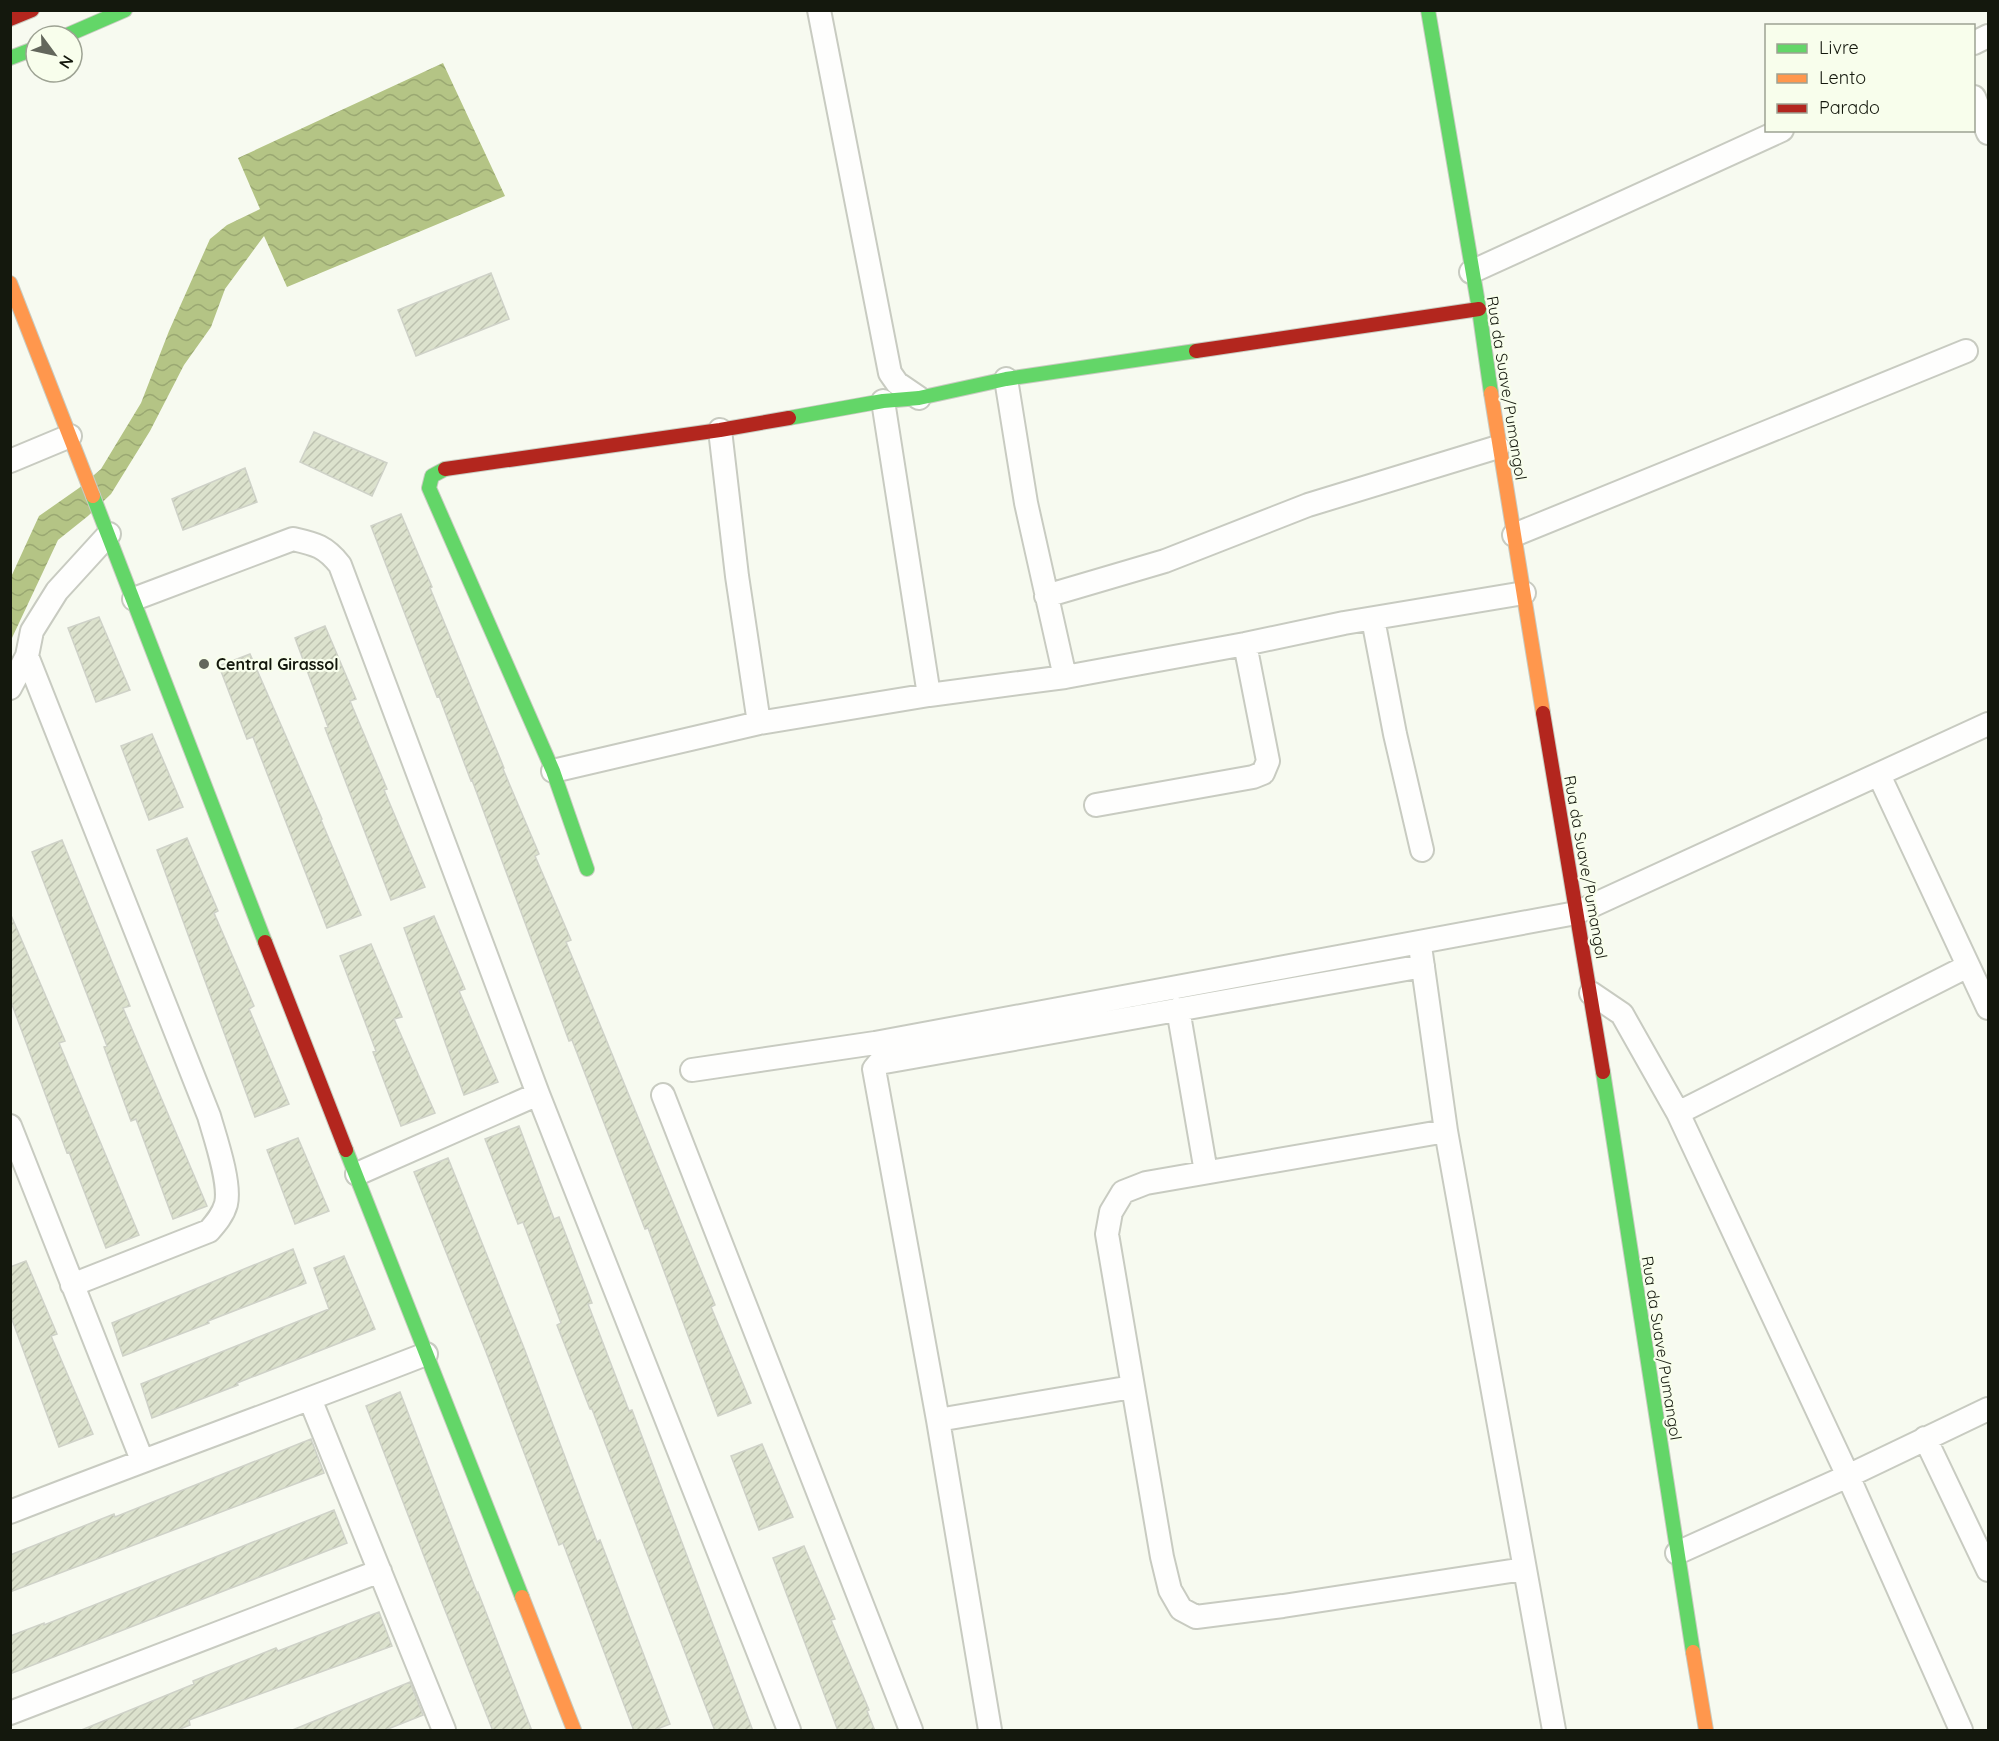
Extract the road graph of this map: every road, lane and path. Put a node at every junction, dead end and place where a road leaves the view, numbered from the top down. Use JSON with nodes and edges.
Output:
{"nodes":[{"id":1,"x":32,"y":10,"type":"edge"},
{"id":2,"x":124,"y":10,"type":"edge"},
{"id":3,"x":819,"y":10,"type":"edge"},
{"id":4,"x":1428,"y":10,"type":"edge"},
{"id":5,"x":10,"y":19,"type":"edge"},
{"id":6,"x":84,"y":28,"type":"edge"},
{"id":7,"x":1989,"y":36,"type":"edge"},
{"id":8,"x":1975,"y":43,"type":"edge"},
{"id":9,"x":1975,"y":99,"type":"edge"},
{"id":10,"x":1778,"y":132,"type":"edge"},
{"id":11,"x":1989,"y":133,"type":"edge"},
{"id":12,"x":1471,"y":272,"type":"junction"},
{"id":13,"x":10,"y":283,"type":"edge"},
{"id":14,"x":1479,"y":309,"type":"junction"},
{"id":15,"x":1966,"y":351,"type":"dead end"},
{"id":16,"x":1006,"y":379,"type":"junction"},
{"id":17,"x":919,"y":398,"type":"junction"},
{"id":18,"x":882,"y":401,"type":"junction"},
{"id":19,"x":720,"y":430,"type":"junction"},
{"id":20,"x":70,"y":436,"type":"junction"},
{"id":21,"x":1498,"y":447,"type":"junction"},
{"id":22,"x":10,"y":461,"type":"edge"},
{"id":23,"x":109,"y":534,"type":"junction"},
{"id":24,"x":1514,"y":535,"type":"junction"},
{"id":25,"x":1524,"y":593,"type":"junction"},
{"id":26,"x":1046,"y":596,"type":"junction"},
{"id":27,"x":134,"y":599,"type":"junction"},
{"id":28,"x":1373,"y":619,"type":"junction"},
{"id":29,"x":1245,"y":644,"type":"junction"},
{"id":30,"x":27,"y":656,"type":"junction"},
{"id":31,"x":1065,"y":677,"type":"junction"},
{"id":32,"x":10,"y":688,"type":"edge"},
{"id":33,"x":929,"y":695,"type":"junction"},
{"id":34,"x":759,"y":723,"type":"junction"},
{"id":35,"x":1989,"y":724,"type":"edge"},
{"id":36,"x":553,"y":771,"type":"junction"},
{"id":37,"x":1879,"y":775,"type":"junction"},
{"id":38,"x":1096,"y":805,"type":"dead end"},
{"id":39,"x":1422,"y":850,"type":"dead end"},
{"id":40,"x":588,"y":869,"type":"dead end"},
{"id":41,"x":1576,"y":913,"type":"junction"},
{"id":42,"x":1419,"y":942,"type":"junction"},
{"id":43,"x":1423,"y":966,"type":"junction"},
{"id":44,"x":1968,"y":966,"type":"junction"},
{"id":45,"x":1591,"y":993,"type":"junction"},
{"id":46,"x":1989,"y":1008,"type":"edge"},
{"id":47,"x":1178,"y":1009,"type":"junction"},
{"id":48,"x":692,"y":1070,"type":"dead end"},
{"id":49,"x":537,"y":1094,"type":"junction"},
{"id":50,"x":663,"y":1095,"type":"dead end"},
{"id":51,"x":1678,"y":1113,"type":"junction"},
{"id":52,"x":10,"y":1126,"type":"edge"},
{"id":53,"x":1446,"y":1131,"type":"junction"},
{"id":54,"x":1206,"y":1172,"type":"junction"},
{"id":55,"x":357,"y":1174,"type":"junction"},
{"id":56,"x":72,"y":1285,"type":"junction"},
{"id":57,"x":426,"y":1354,"type":"junction"},
{"id":58,"x":1132,"y":1387,"type":"junction"},
{"id":59,"x":310,"y":1399,"type":"junction"},
{"id":60,"x":1989,"y":1409,"type":"edge"},
{"id":61,"x":938,"y":1420,"type":"junction"},
{"id":62,"x":1925,"y":1438,"type":"junction"},
{"id":63,"x":142,"y":1460,"type":"junction"},
{"id":64,"x":1848,"y":1476,"type":"junction"},
{"id":65,"x":10,"y":1512,"type":"edge"},
{"id":66,"x":1677,"y":1553,"type":"junction"},
{"id":67,"x":1524,"y":1569,"type":"junction"},
{"id":68,"x":380,"y":1570,"type":"junction"},
{"id":69,"x":1989,"y":1570,"type":"edge"},
{"id":70,"x":10,"y":1713,"type":"edge"},
{"id":71,"x":444,"y":1731,"type":"edge"},
{"id":72,"x":574,"y":1731,"type":"edge"},
{"id":73,"x":789,"y":1731,"type":"edge"},
{"id":74,"x":911,"y":1731,"type":"edge"},
{"id":75,"x":990,"y":1731,"type":"edge"},
{"id":76,"x":1554,"y":1731,"type":"edge"},
{"id":77,"x":1706,"y":1731,"type":"edge"},
{"id":78,"x":1961,"y":1731,"type":"edge"}],
"edges":[{"from":1,"to":5,"type":"street"},
{"from":2,"to":6,"type":"street"},
{"from":3,"to":17,"type":"street"},
{"from":4,"to":12,"type":"street","name":"Rua da Suave/Pumangol"},
{"from":7,"to":8,"type":"street"},
{"from":9,"to":11,"type":"street"},
{"from":10,"to":12,"type":"street"},
{"from":12,"to":14,"type":"street","name":"Rua da Suave/Pumangol"},
{"from":13,"to":20,"type":"street"},
{"from":14,"to":16,"type":"street"},
{"from":14,"to":21,"type":"street","name":"Rua da Suave/Pumangol"},
{"from":15,"to":24,"type":"street"},
{"from":16,"to":17,"type":"street"},
{"from":16,"to":26,"type":"street"},
{"from":17,"to":18,"type":"street"},
{"from":18,"to":19,"type":"street"},
{"from":18,"to":33,"type":"street"},
{"from":19,"to":34,"type":"street"},
{"from":19,"to":36,"type":"street"},
{"from":20,"to":22,"type":"street"},
{"from":20,"to":23,"type":"street"},
{"from":21,"to":24,"type":"street","name":"Rua da Suave/Pumangol"},
{"from":21,"to":26,"type":"street"},
{"from":23,"to":27,"type":"street"},
{"from":23,"to":30,"type":"street"},
{"from":24,"to":25,"type":"street","name":"Rua da Suave/Pumangol"},
{"from":25,"to":28,"type":"street"},
{"from":25,"to":41,"type":"street","name":"Rua da Suave/Pumangol"},
{"from":26,"to":31,"type":"street"},
{"from":27,"to":49,"type":"street"},
{"from":27,"to":55,"type":"street"},
{"from":28,"to":29,"type":"street"},
{"from":28,"to":39,"type":"street"},
{"from":29,"to":31,"type":"street"},
{"from":29,"to":38,"type":"street"},
{"from":30,"to":32,"type":"street"},
{"from":30,"to":56,"type":"street"},
{"from":31,"to":33,"type":"street"},
{"from":33,"to":34,"type":"street"},
{"from":34,"to":36,"type":"street"},
{"from":35,"to":37,"type":"street"},
{"from":36,"to":40,"type":"street"},
{"from":37,"to":41,"type":"street"},
{"from":37,"to":44,"type":"street"},
{"from":41,"to":42,"type":"street"},
{"from":41,"to":45,"type":"street","name":"Rua da Suave/Pumangol"},
{"from":42,"to":43,"type":"street"},
{"from":42,"to":48,"type":"street"},
{"from":43,"to":47,"type":"street"},
{"from":43,"to":53,"type":"street"},
{"from":44,"to":46,"type":"street"},
{"from":44,"to":51,"type":"street"},
{"from":45,"to":51,"type":"street"},
{"from":45,"to":66,"type":"street","name":"Rua da Suave/Pumangol"},
{"from":47,"to":54,"type":"street"},
{"from":47,"to":61,"type":"street"},
{"from":49,"to":55,"type":"street"},
{"from":49,"to":73,"type":"street"},
{"from":50,"to":74,"type":"street"},
{"from":51,"to":64,"type":"street"},
{"from":52,"to":56,"type":"street"},
{"from":53,"to":54,"type":"street"},
{"from":53,"to":67,"type":"street"},
{"from":54,"to":58,"type":"street"},
{"from":55,"to":57,"type":"street"},
{"from":56,"to":63,"type":"street"},
{"from":57,"to":59,"type":"street"},
{"from":57,"to":72,"type":"street"},
{"from":58,"to":61,"type":"street"},
{"from":58,"to":67,"type":"street"},
{"from":59,"to":63,"type":"street"},
{"from":59,"to":68,"type":"street"},
{"from":60,"to":62,"type":"street"},
{"from":61,"to":75,"type":"street"},
{"from":62,"to":64,"type":"street"},
{"from":62,"to":69,"type":"street"},
{"from":63,"to":65,"type":"street"},
{"from":64,"to":66,"type":"street"},
{"from":64,"to":78,"type":"street"},
{"from":66,"to":77,"type":"street","name":"Rua da Suave/Pumangol"},
{"from":67,"to":76,"type":"street"},
{"from":68,"to":70,"type":"street"},
{"from":68,"to":71,"type":"street"}]}
